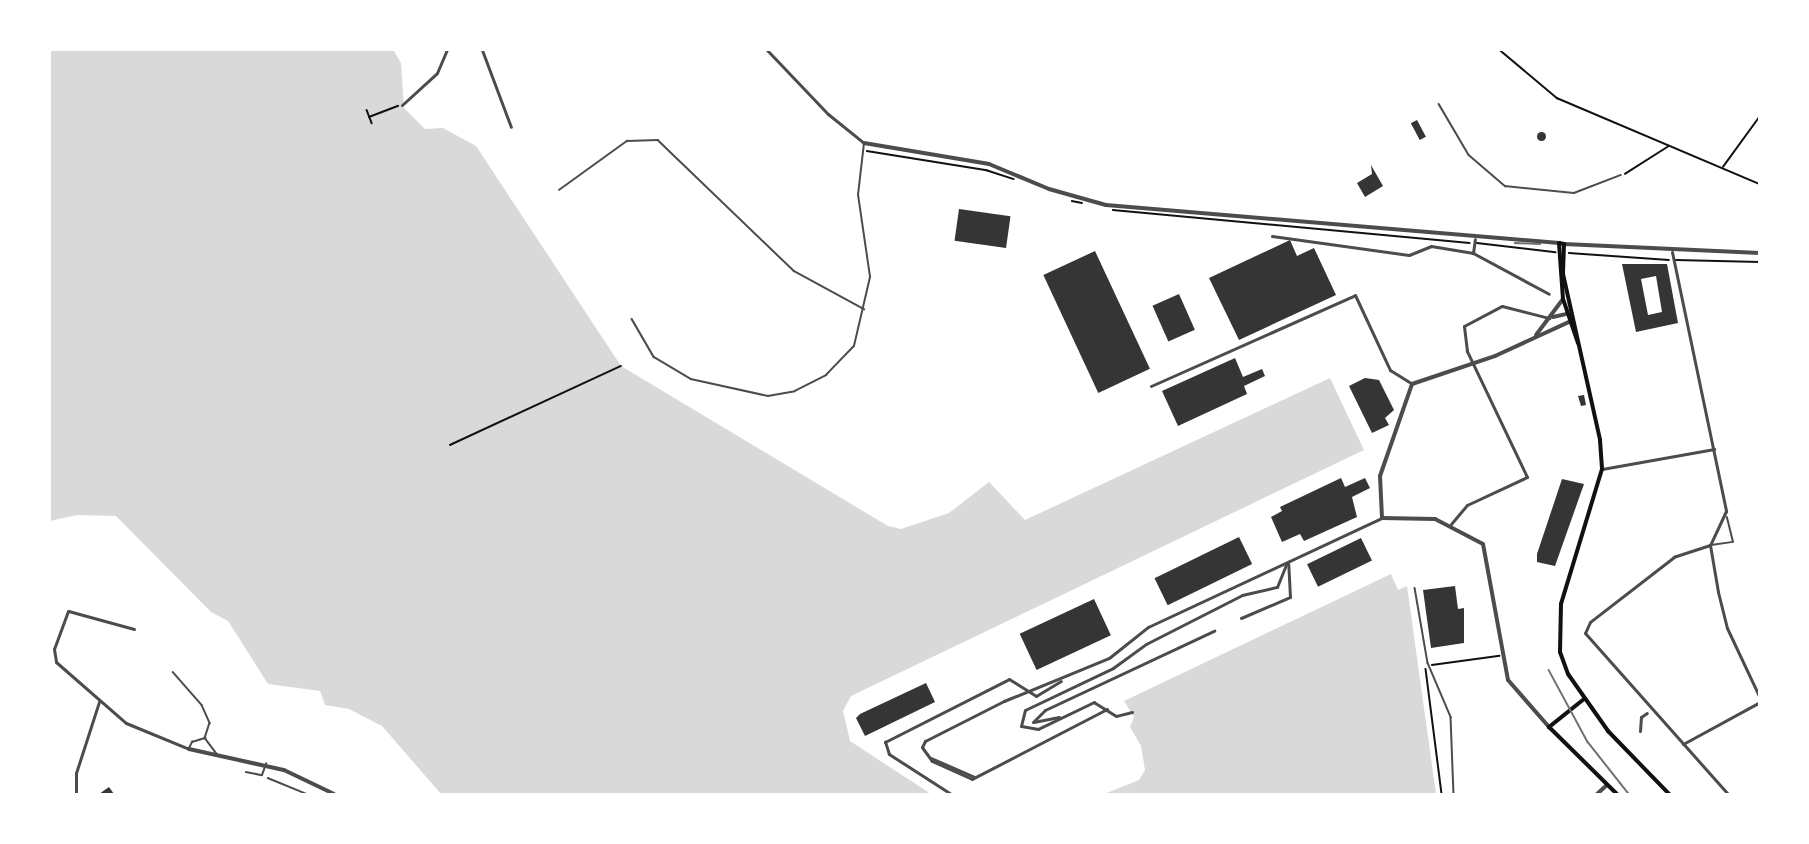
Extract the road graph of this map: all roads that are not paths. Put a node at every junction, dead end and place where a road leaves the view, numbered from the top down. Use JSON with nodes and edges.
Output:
{"nodes":[{"id":1,"x":447,"y":50,"type":"edge"},
{"id":2,"x":482,"y":50,"type":"edge"},
{"id":3,"x":767,"y":50,"type":"edge"},
{"id":4,"x":1439,"y":104,"type":"dead end"},
{"id":5,"x":402,"y":105,"type":"road end"},
{"id":6,"x":511,"y":127,"type":"dead end"},
{"id":7,"x":863,"y":144,"type":"junction"},
{"id":8,"x":1621,"y":175,"type":"road end"},
{"id":9,"x":559,"y":190,"type":"dead end"},
{"id":10,"x":1272,"y":236,"type":"dead end"},
{"id":11,"x":1475,"y":238,"type":"junction"},
{"id":12,"x":1562,"y":243,"type":"junction"},
{"id":13,"x":1672,"y":252,"type":"junction"},
{"id":14,"x":1473,"y":253,"type":"junction"},
{"id":15,"x":1760,"y":253,"type":"edge"},
{"id":16,"x":1549,"y":294,"type":"dead end"},
{"id":17,"x":1563,"y":299,"type":"junction"},
{"id":18,"x":865,"y":309,"type":"junction"},
{"id":19,"x":1573,"y":313,"type":"junction"},
{"id":20,"x":1566,"y":314,"type":"junction"},
{"id":21,"x":1551,"y":318,"type":"junction"},
{"id":22,"x":632,"y":319,"type":"dead end"},
{"id":23,"x":1575,"y":321,"type":"junction"},
{"id":24,"x":1569,"y":322,"type":"junction"},
{"id":25,"x":1534,"y":338,"type":"junction"},
{"id":26,"x":1578,"y":343,"type":"junction"},
{"id":27,"x":1473,"y":361,"type":"junction"},
{"id":28,"x":1412,"y":384,"type":"junction"},
{"id":29,"x":1151,"y":386,"type":"dead end"},
{"id":30,"x":1714,"y":449,"type":"junction"},
{"id":31,"x":1602,"y":469,"type":"junction"},
{"id":32,"x":1382,"y":518,"type":"junction"},
{"id":33,"x":1727,"y":518,"type":"junction"},
{"id":34,"x":1451,"y":524,"type":"junction"},
{"id":35,"x":1710,"y":545,"type":"junction"},
{"id":36,"x":1288,"y":564,"type":"junction"},
{"id":37,"x":1415,"y":588,"type":"dead end"},
{"id":38,"x":1241,"y":618,"type":"dead end"},
{"id":39,"x":134,"y":629,"type":"dead end"},
{"id":40,"x":1214,"y":631,"type":"dead end"},
{"id":41,"x":173,"y":672,"type":"dead end"},
{"id":42,"x":1063,"y":680,"type":"junction"},
{"id":43,"x":1030,"y":691,"type":"junction"},
{"id":44,"x":1584,"y":699,"type":"junction"},
{"id":45,"x":1760,"y":700,"type":"edge"},
{"id":46,"x":99,"y":702,"type":"junction"},
{"id":47,"x":1107,"y":709,"type":"junction"},
{"id":48,"x":1132,"y":712,"type":"dead end"},
{"id":49,"x":1647,"y":713,"type":"dead end"},
{"id":50,"x":1063,"y":715,"type":"junction"},
{"id":51,"x":1549,"y":727,"type":"junction"},
{"id":52,"x":1640,"y":731,"type":"dead end"},
{"id":53,"x":205,"y":738,"type":"junction"},
{"id":54,"x":1683,"y":744,"type":"junction"},
{"id":55,"x":189,"y":749,"type":"junction"},
{"id":56,"x":218,"y":755,"type":"junction"},
{"id":57,"x":266,"y":764,"type":"junction"},
{"id":58,"x":246,"y":772,"type":"dead end"},
{"id":59,"x":268,"y":778,"type":"dead end"},
{"id":60,"x":305,"y":778,"type":"junction"},
{"id":61,"x":1607,"y":785,"type":"junction"},
{"id":62,"x":300,"y":789,"type":"junction"},
{"id":63,"x":307,"y":794,"type":"edge"},
{"id":64,"x":76,"y":795,"type":"edge"},
{"id":65,"x":334,"y":795,"type":"edge"},
{"id":66,"x":951,"y":795,"type":"edge"},
{"id":67,"x":1454,"y":795,"type":"edge"},
{"id":68,"x":1597,"y":795,"type":"edge"},
{"id":69,"x":1617,"y":795,"type":"edge"},
{"id":70,"x":1669,"y":795,"type":"edge"},
{"id":71,"x":1728,"y":795,"type":"edge"}],
"edges":[{"from":1,"to":5,"type":"street"},
{"from":2,"to":6,"type":"street"},
{"from":3,"to":7,"type":"street"},
{"from":4,"to":8,"type":"lane"},
{"from":7,"to":11,"type":"street"},
{"from":7,"to":18,"type":"lane"},
{"from":9,"to":18,"type":"lane"},
{"from":10,"to":14,"type":"street"},
{"from":11,"to":12,"type":"street"},
{"from":11,"to":14,"type":"street"},
{"from":12,"to":13,"type":"street"},
{"from":12,"to":17,"type":"main road"},
{"from":12,"to":19,"type":"main road"},
{"from":13,"to":15,"type":"street"},
{"from":13,"to":30,"type":"street"},
{"from":14,"to":16,"type":"street"},
{"from":17,"to":20,"type":"main road"},
{"from":17,"to":21,"type":"street"},
{"from":18,"to":22,"type":"lane"},
{"from":19,"to":20,"type":"main road"},
{"from":19,"to":23,"type":"main road"},
{"from":20,"to":21,"type":"street"},
{"from":20,"to":24,"type":"main road"},
{"from":21,"to":25,"type":"street"},
{"from":21,"to":27,"type":"street"},
{"from":23,"to":24,"type":"main road"},
{"from":23,"to":26,"type":"main road"},
{"from":24,"to":25,"type":"street"},
{"from":24,"to":26,"type":"main road"},
{"from":25,"to":27,"type":"street"},
{"from":26,"to":31,"type":"main road"},
{"from":27,"to":28,"type":"street"},
{"from":27,"to":34,"type":"street"},
{"from":28,"to":29,"type":"street"},
{"from":28,"to":32,"type":"street"},
{"from":30,"to":31,"type":"street"},
{"from":30,"to":33,"type":"street"},
{"from":31,"to":44,"type":"main road"},
{"from":32,"to":34,"type":"street"},
{"from":32,"to":36,"type":"street"},
{"from":33,"to":35,"type":"street"},
{"from":33,"to":35,"type":"lane"},
{"from":34,"to":51,"type":"street"},
{"from":35,"to":45,"type":"street"},
{"from":35,"to":54,"type":"street"},
{"from":36,"to":38,"type":"street"},
{"from":36,"to":42,"type":"street"},
{"from":36,"to":50,"type":"street"},
{"from":37,"to":67,"type":"lane"},
{"from":39,"to":46,"type":"street"},
{"from":40,"to":50,"type":"street"},
{"from":41,"to":53,"type":"lane"},
{"from":42,"to":43,"type":"street"},
{"from":42,"to":43,"type":"street"},
{"from":43,"to":47,"type":"street"},
{"from":43,"to":66,"type":"street"},
{"from":44,"to":51,"type":"main road"},
{"from":44,"to":70,"type":"main road"},
{"from":45,"to":54,"type":"street"},
{"from":46,"to":55,"type":"street"},
{"from":46,"to":64,"type":"street"},
{"from":47,"to":48,"type":"street"},
{"from":47,"to":50,"type":"street"},
{"from":49,"to":52,"type":"street"},
{"from":51,"to":61,"type":"main road"},
{"from":53,"to":55,"type":"lane"},
{"from":53,"to":56,"type":"lane"},
{"from":54,"to":71,"type":"street"},
{"from":55,"to":56,"type":"street"},
{"from":56,"to":57,"type":"street"},
{"from":57,"to":58,"type":"lane"},
{"from":57,"to":60,"type":"street"},
{"from":59,"to":62,"type":"lane"},
{"from":60,"to":62,"type":"lane"},
{"from":60,"to":65,"type":"street"},
{"from":61,"to":68,"type":"street"},
{"from":61,"to":69,"type":"main road"},
{"from":62,"to":63,"type":"lane"}]}
